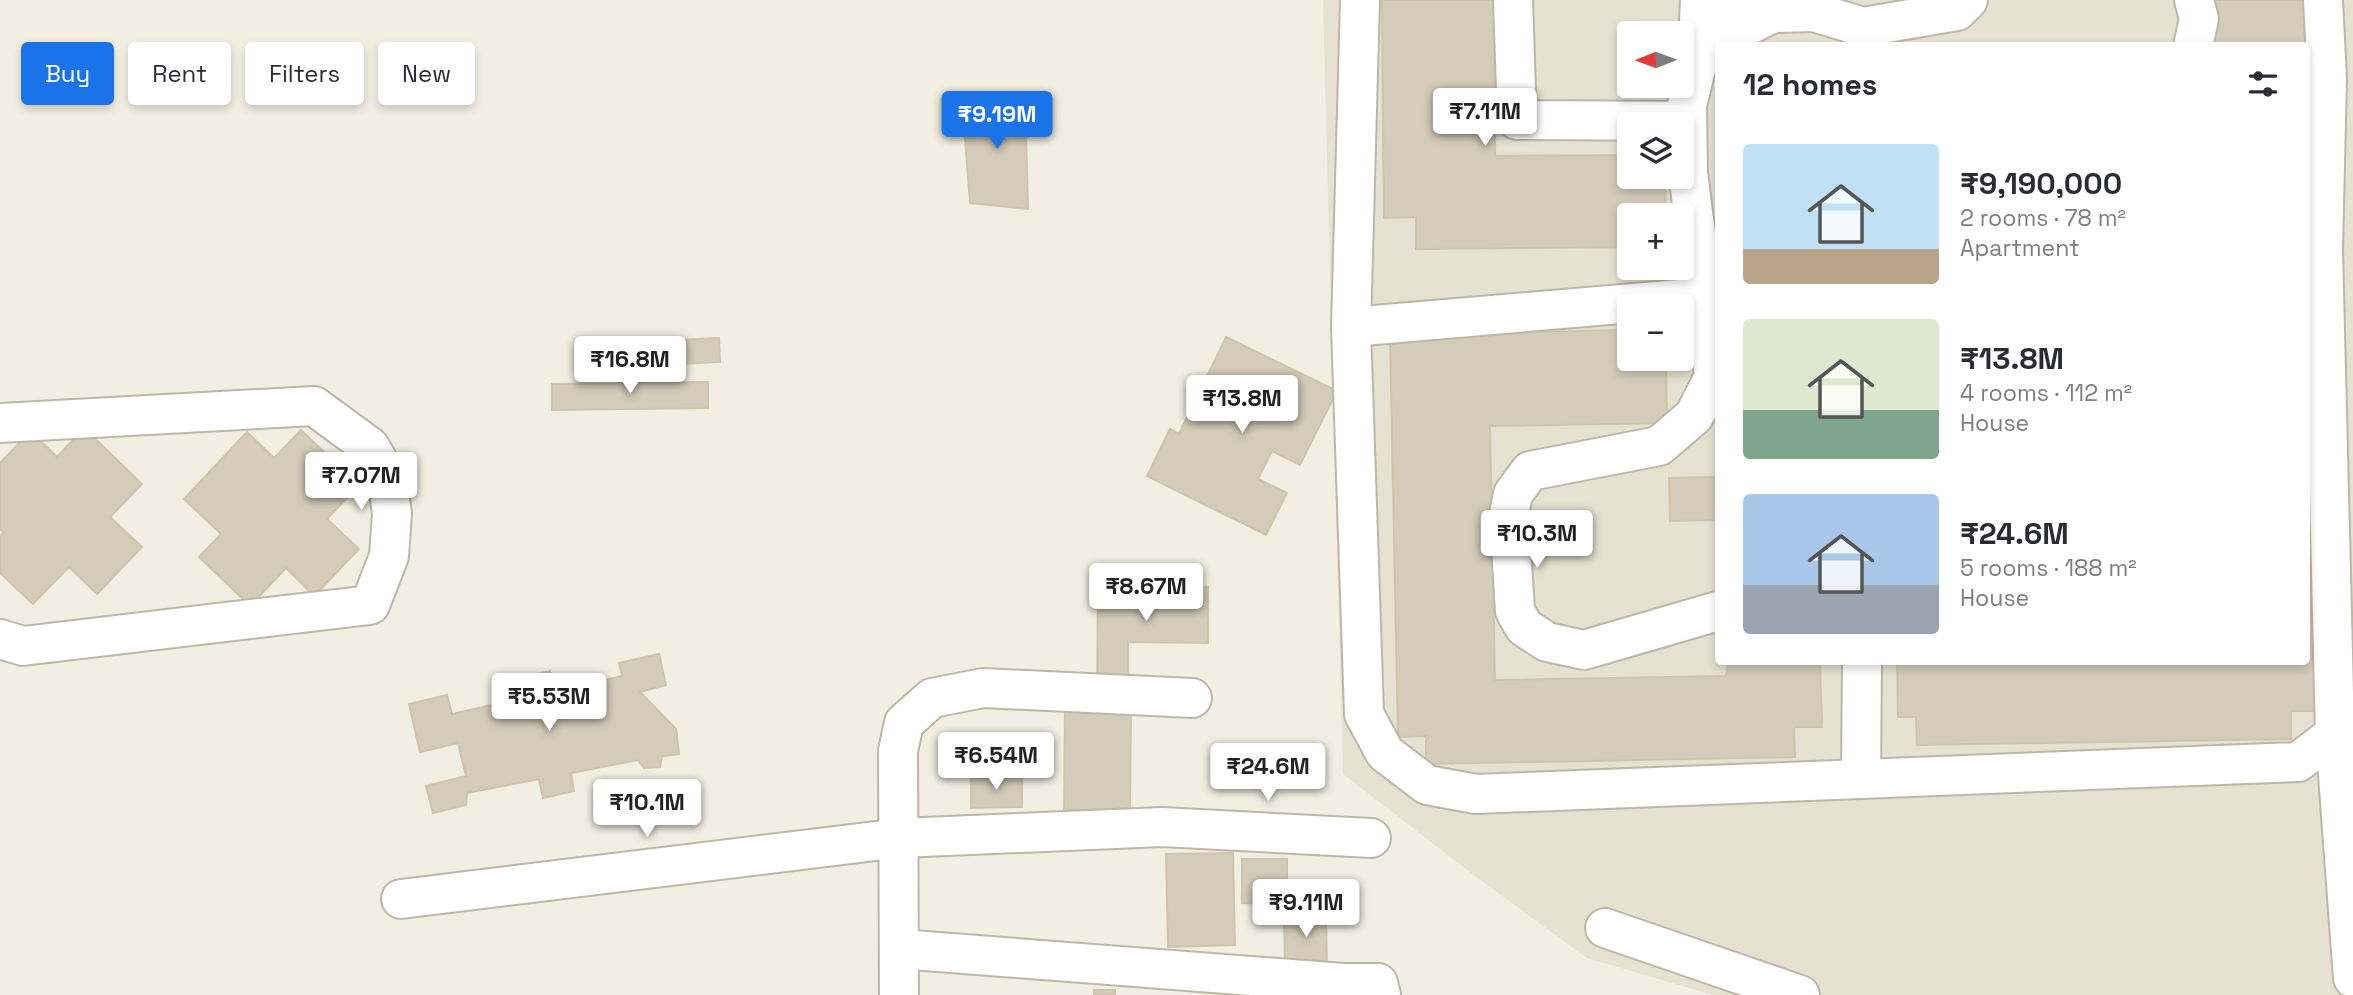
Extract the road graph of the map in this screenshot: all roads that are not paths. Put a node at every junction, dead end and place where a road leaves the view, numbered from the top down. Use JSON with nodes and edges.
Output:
{"nodes":[{"id":1,"x":1360,"y":0,"type":"edge"},
{"id":2,"x":1513,"y":0,"type":"edge"},
{"id":3,"x":1700,"y":0,"type":"edge"},
{"id":4,"x":1968,"y":0,"type":"edge"},
{"id":5,"x":2194,"y":0,"type":"edge"},
{"id":6,"x":2323,"y":0,"type":"edge"},
{"id":7,"x":1816,"y":6,"type":"edge"},
{"id":8,"x":1773,"y":13,"type":"junction"},
{"id":9,"x":1717,"y":42,"type":"edge"},
{"id":10,"x":2194,"y":42,"type":"edge"},
{"id":11,"x":1715,"y":43,"type":"edge"},
{"id":12,"x":1687,"y":112,"type":"edge"},
{"id":13,"x":1617,"y":121,"type":"edge"},
{"id":14,"x":1690,"y":189,"type":"edge"},
{"id":15,"x":2327,"y":250,"type":"edge"},
{"id":16,"x":1704,"y":297,"type":"junction"},
{"id":17,"x":1352,"y":327,"type":"junction"},
{"id":18,"x":0,"y":423,"type":"edge"},
{"id":19,"x":1715,"y":612,"type":"edge"},
{"id":20,"x":0,"y":639,"type":"edge"},
{"id":21,"x":1862,"y":665,"type":"edge"},
{"id":22,"x":1192,"y":698,"type":"dead end"},
{"id":23,"x":2335,"y":734,"type":"junction"},
{"id":24,"x":1860,"y":778,"type":"junction"},
{"id":25,"x":900,"y":838,"type":"junction"},
{"id":26,"x":1371,"y":838,"type":"dead end"},
{"id":27,"x":401,"y":899,"type":"dead end"},
{"id":28,"x":1605,"y":928,"type":"dead end"},
{"id":29,"x":899,"y":949,"type":"junction"},
{"id":30,"x":2353,"y":978,"type":"edge"},
{"id":31,"x":899,"y":995,"type":"edge"},
{"id":32,"x":1381,"y":995,"type":"edge"},
{"id":33,"x":1800,"y":995,"type":"edge"}],
"edges":[{"from":1,"to":17,"type":"street"},
{"from":2,"to":13,"type":"street"},
{"from":3,"to":8,"type":"street"},
{"from":4,"to":7,"type":"street"},
{"from":5,"to":10,"type":"street"},
{"from":6,"to":15,"type":"street"},
{"from":7,"to":8,"type":"street"},
{"from":8,"to":9,"type":"street"},
{"from":11,"to":12,"type":"street"},
{"from":14,"to":16,"type":"street"},
{"from":15,"to":23,"type":"street"},
{"from":16,"to":17,"type":"street"},
{"from":16,"to":19,"type":"street"},
{"from":17,"to":24,"type":"street"},
{"from":18,"to":20,"type":"street"},
{"from":21,"to":24,"type":"street"},
{"from":22,"to":25,"type":"street"},
{"from":23,"to":24,"type":"street"},
{"from":23,"to":30,"type":"street"},
{"from":25,"to":26,"type":"street"},
{"from":25,"to":27,"type":"street"},
{"from":25,"to":29,"type":"street"},
{"from":28,"to":33,"type":"street"},
{"from":29,"to":31,"type":"street"},
{"from":29,"to":32,"type":"street"}]}
